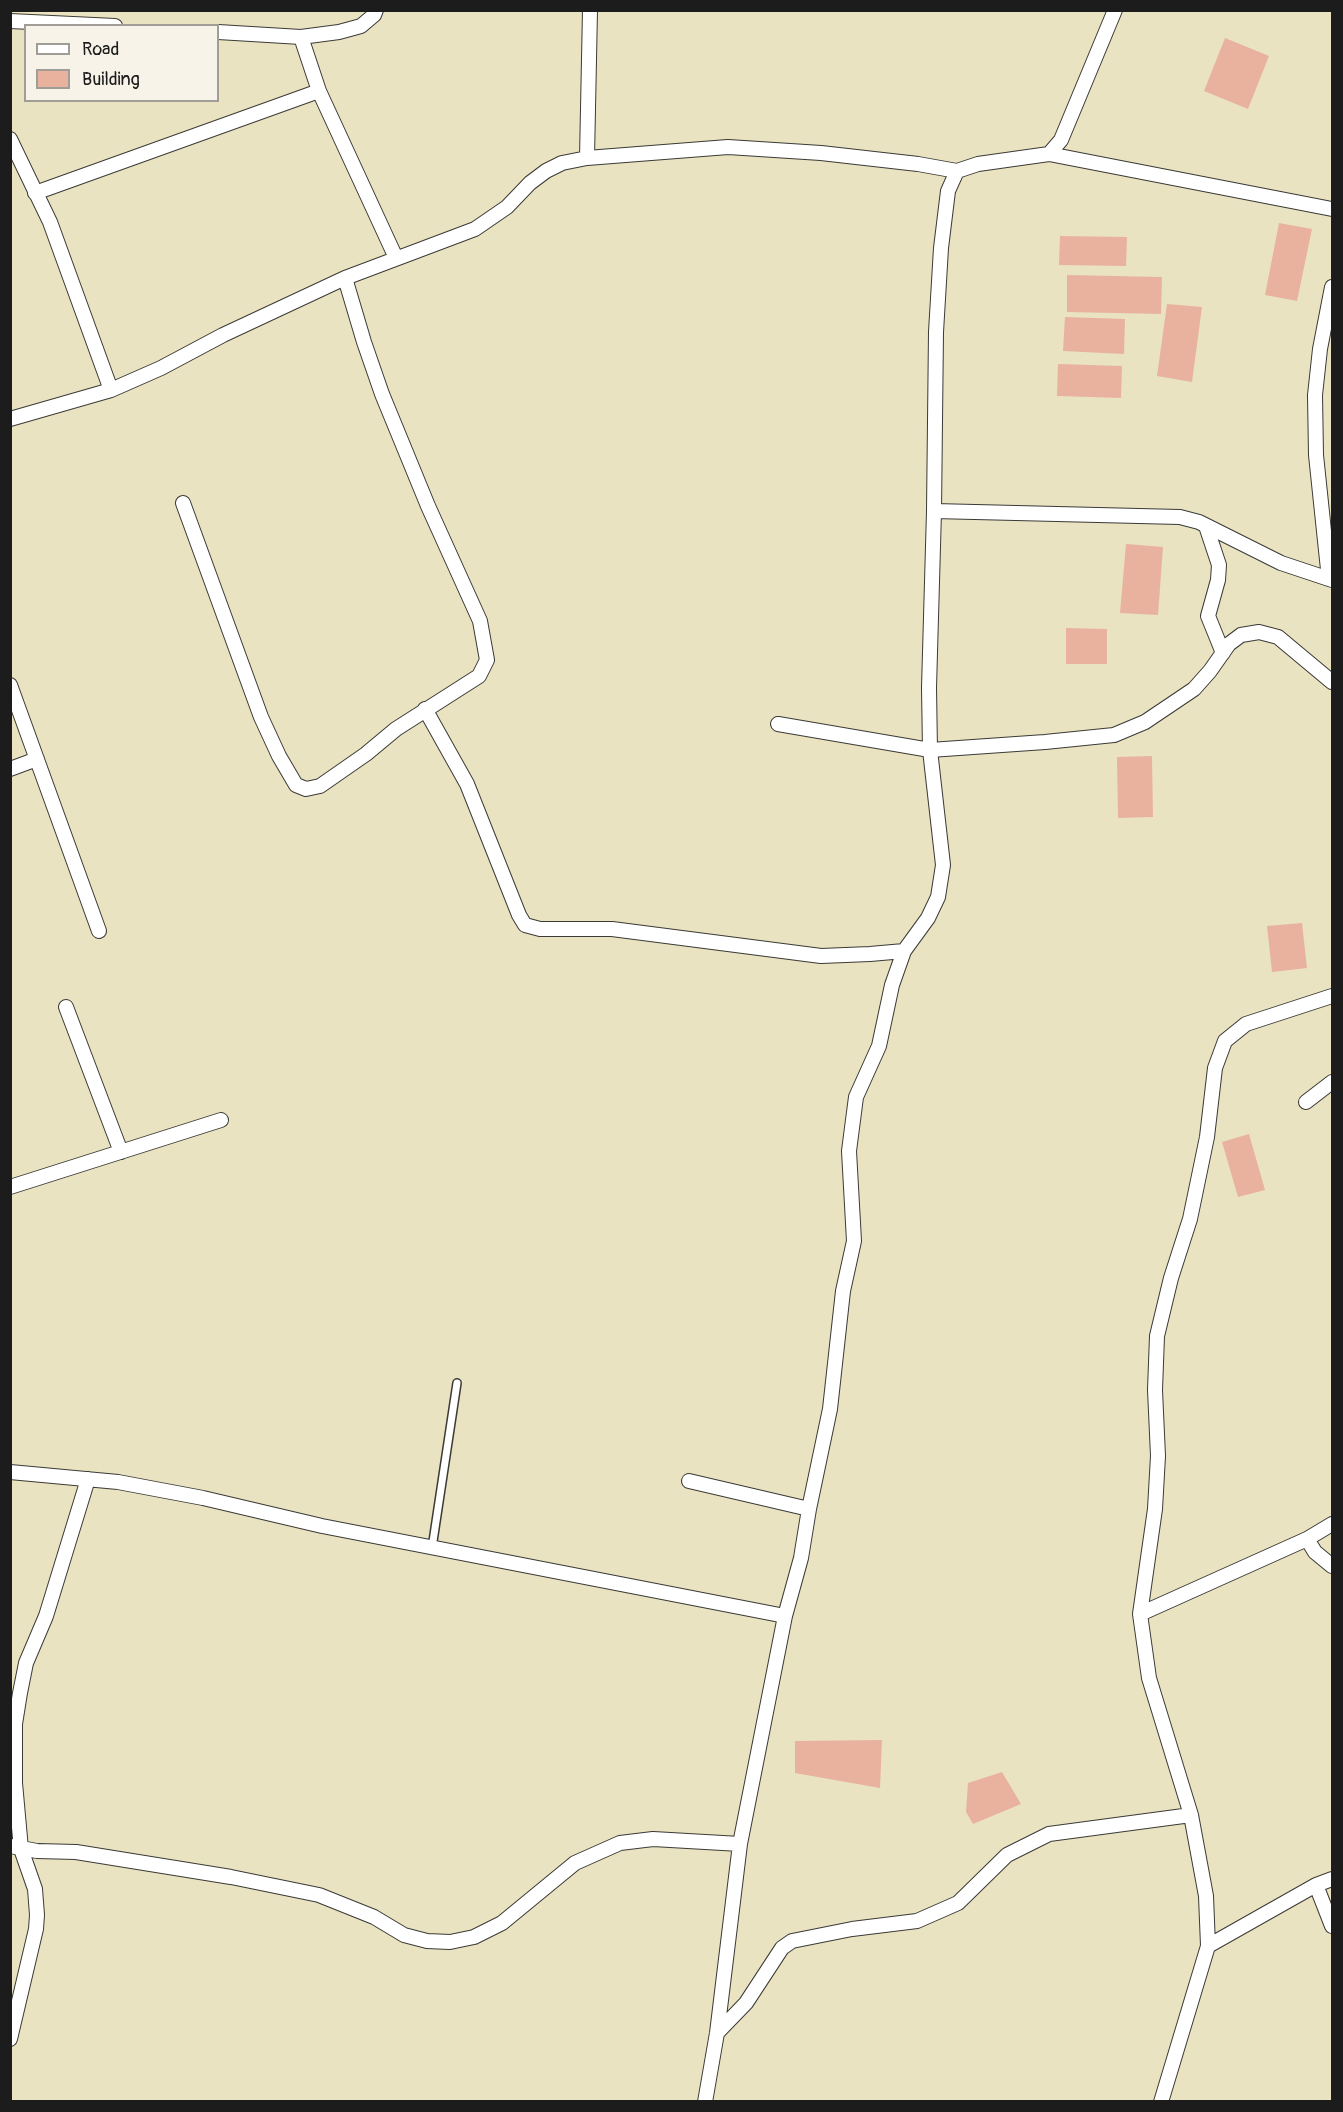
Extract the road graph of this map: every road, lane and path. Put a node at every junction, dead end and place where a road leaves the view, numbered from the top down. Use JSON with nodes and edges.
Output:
{"nodes":[{"id":1,"x":376,"y":10,"type":"edge"},
{"id":2,"x":590,"y":10,"type":"edge"},
{"id":3,"x":1114,"y":10,"type":"edge"},
{"id":4,"x":10,"y":21,"type":"edge"},
{"id":5,"x":73,"y":24,"type":"edge"},
{"id":6,"x":219,"y":32,"type":"edge"},
{"id":7,"x":301,"y":37,"type":"junction"},
{"id":8,"x":319,"y":91,"type":"junction"},
{"id":9,"x":10,"y":139,"type":"edge"},
{"id":10,"x":1049,"y":154,"type":"junction"},
{"id":11,"x":587,"y":158,"type":"junction"},
{"id":12,"x":957,"y":171,"type":"junction"},
{"id":13,"x":35,"y":193,"type":"junction"},
{"id":14,"x":1332,"y":209,"type":"edge"},
{"id":15,"x":396,"y":258,"type":"junction"},
{"id":16,"x":345,"y":278,"type":"junction"},
{"id":17,"x":1332,"y":287,"type":"edge"},
{"id":18,"x":111,"y":390,"type":"junction"},
{"id":19,"x":10,"y":419,"type":"edge"},
{"id":20,"x":183,"y":503,"type":"dead end"},
{"id":21,"x":934,"y":511,"type":"junction"},
{"id":22,"x":1206,"y":525,"type":"junction"},
{"id":23,"x":1331,"y":579,"type":"edge"},
{"id":24,"x":1222,"y":653,"type":"junction"},
{"id":25,"x":1332,"y":682,"type":"edge"},
{"id":26,"x":10,"y":685,"type":"edge"},
{"id":27,"x":425,"y":709,"type":"junction"},
{"id":28,"x":778,"y":724,"type":"dead end"},
{"id":29,"x":930,"y":750,"type":"junction"},
{"id":30,"x":37,"y":759,"type":"junction"},
{"id":31,"x":10,"y":769,"type":"edge"},
{"id":32,"x":99,"y":931,"type":"dead end"},
{"id":33,"x":904,"y":951,"type":"junction"},
{"id":34,"x":1332,"y":996,"type":"edge"},
{"id":35,"x":66,"y":1007,"type":"dead end"},
{"id":36,"x":1332,"y":1082,"type":"edge"},
{"id":37,"x":1306,"y":1102,"type":"dead end"},
{"id":38,"x":221,"y":1120,"type":"dead end"},
{"id":39,"x":121,"y":1152,"type":"junction"},
{"id":40,"x":10,"y":1187,"type":"edge"},
{"id":41,"x":457,"y":1383,"type":"dead end"},
{"id":42,"x":10,"y":1472,"type":"edge"},
{"id":43,"x":88,"y":1479,"type":"junction"},
{"id":44,"x":689,"y":1481,"type":"dead end"},
{"id":45,"x":809,"y":1509,"type":"junction"},
{"id":46,"x":1332,"y":1524,"type":"edge"},
{"id":47,"x":1307,"y":1539,"type":"junction"},
{"id":48,"x":432,"y":1548,"type":"junction"},
{"id":49,"x":1332,"y":1566,"type":"edge"},
{"id":50,"x":1140,"y":1614,"type":"junction"},
{"id":51,"x":785,"y":1616,"type":"junction"},
{"id":52,"x":1191,"y":1815,"type":"junction"},
{"id":53,"x":740,"y":1844,"type":"junction"},
{"id":54,"x":16,"y":1847,"type":"edge"},
{"id":55,"x":1332,"y":1879,"type":"edge"},
{"id":56,"x":1316,"y":1885,"type":"junction"},
{"id":57,"x":1332,"y":1926,"type":"edge"},
{"id":58,"x":1208,"y":1946,"type":"junction"},
{"id":59,"x":717,"y":2033,"type":"junction"},
{"id":60,"x":10,"y":2039,"type":"edge"},
{"id":61,"x":705,"y":2102,"type":"edge"},
{"id":62,"x":1161,"y":2102,"type":"edge"}],
"edges":[{"from":1,"to":7,"type":"street"},
{"from":2,"to":11,"type":"street"},
{"from":3,"to":10,"type":"street"},
{"from":4,"to":5,"type":"street"},
{"from":6,"to":7,"type":"street"},
{"from":7,"to":8,"type":"street"},
{"from":8,"to":13,"type":"street"},
{"from":8,"to":15,"type":"street"},
{"from":9,"to":13,"type":"street"},
{"from":10,"to":12,"type":"street"},
{"from":10,"to":14,"type":"street"},
{"from":11,"to":12,"type":"street"},
{"from":11,"to":15,"type":"street"},
{"from":12,"to":21,"type":"street"},
{"from":13,"to":18,"type":"street"},
{"from":15,"to":16,"type":"street"},
{"from":16,"to":18,"type":"street"},
{"from":16,"to":27,"type":"street"},
{"from":17,"to":23,"type":"street"},
{"from":18,"to":19,"type":"street"},
{"from":20,"to":27,"type":"street"},
{"from":21,"to":22,"type":"street"},
{"from":21,"to":29,"type":"street"},
{"from":22,"to":23,"type":"street"},
{"from":22,"to":24,"type":"street"},
{"from":24,"to":25,"type":"street"},
{"from":24,"to":29,"type":"street"},
{"from":26,"to":30,"type":"street"},
{"from":27,"to":33,"type":"street"},
{"from":28,"to":29,"type":"street"},
{"from":29,"to":33,"type":"street"},
{"from":30,"to":31,"type":"street"},
{"from":30,"to":32,"type":"street"},
{"from":33,"to":45,"type":"street"},
{"from":34,"to":50,"type":"street"},
{"from":35,"to":39,"type":"street"},
{"from":36,"to":37,"type":"street"},
{"from":38,"to":39,"type":"street"},
{"from":39,"to":40,"type":"street"},
{"from":41,"to":48,"type":"lane"},
{"from":42,"to":43,"type":"street"},
{"from":43,"to":48,"type":"street"},
{"from":43,"to":54,"type":"street"},
{"from":44,"to":45,"type":"street"},
{"from":45,"to":51,"type":"street"},
{"from":46,"to":47,"type":"street"},
{"from":47,"to":49,"type":"street"},
{"from":47,"to":50,"type":"street"},
{"from":48,"to":51,"type":"street"},
{"from":50,"to":52,"type":"street"},
{"from":51,"to":53,"type":"street"},
{"from":52,"to":58,"type":"street"},
{"from":52,"to":59,"type":"street"},
{"from":53,"to":54,"type":"street"},
{"from":53,"to":59,"type":"street"},
{"from":54,"to":60,"type":"street"},
{"from":55,"to":56,"type":"street"},
{"from":56,"to":57,"type":"street"},
{"from":56,"to":58,"type":"street"},
{"from":58,"to":62,"type":"street"},
{"from":59,"to":61,"type":"street"}]}
